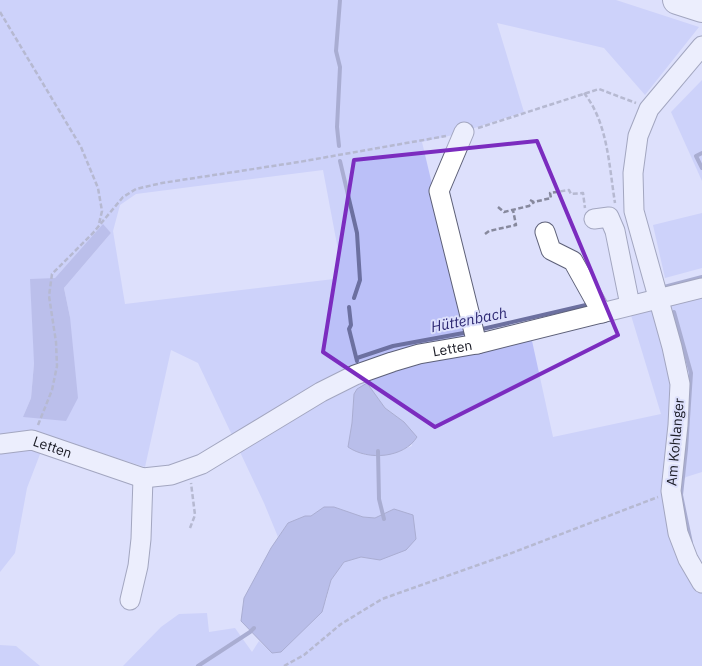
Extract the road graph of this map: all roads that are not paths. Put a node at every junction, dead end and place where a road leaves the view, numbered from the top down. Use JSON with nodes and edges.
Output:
{"nodes":[{"id":1,"x":677,"y":0,"type":"edge"},
{"id":2,"x":702,"y":8,"type":"edge"},
{"id":3,"x":702,"y":46,"type":"edge"},
{"id":4,"x":464,"y":132,"type":"road end"},
{"id":5,"x":594,"y":219,"type":"road end"},
{"id":6,"x":545,"y":232,"type":"dead end"},
{"id":7,"x":702,"y":288,"type":"edge"},
{"id":8,"x":657,"y":298,"type":"junction"},
{"id":9,"x":630,"y":305,"type":"junction"},
{"id":10,"x":602,"y":313,"type":"junction"},
{"id":11,"x":477,"y":344,"type":"junction"},
{"id":12,"x":0,"y":444,"type":"edge"},
{"id":13,"x":143,"y":478,"type":"junction"},
{"id":14,"x":702,"y":583,"type":"edge"},
{"id":15,"x":130,"y":600,"type":"dead end"}],
"edges":[{"from":1,"to":2,"type":"highway"},
{"from":3,"to":8,"type":"street"},
{"from":4,"to":11,"type":"street"},
{"from":5,"to":9,"type":"street"},
{"from":6,"to":10,"type":"street"},
{"from":7,"to":8,"type":"street","name":"Letten"},
{"from":8,"to":9,"type":"street","name":"Letten"},
{"from":8,"to":14,"type":"street","name":"Am Kohlanger"},
{"from":9,"to":10,"type":"street","name":"Letten"},
{"from":10,"to":11,"type":"street","name":"Letten"},
{"from":11,"to":13,"type":"street","name":"Letten"},
{"from":12,"to":13,"type":"street","name":"Letten"},
{"from":13,"to":15,"type":"street"}]}
